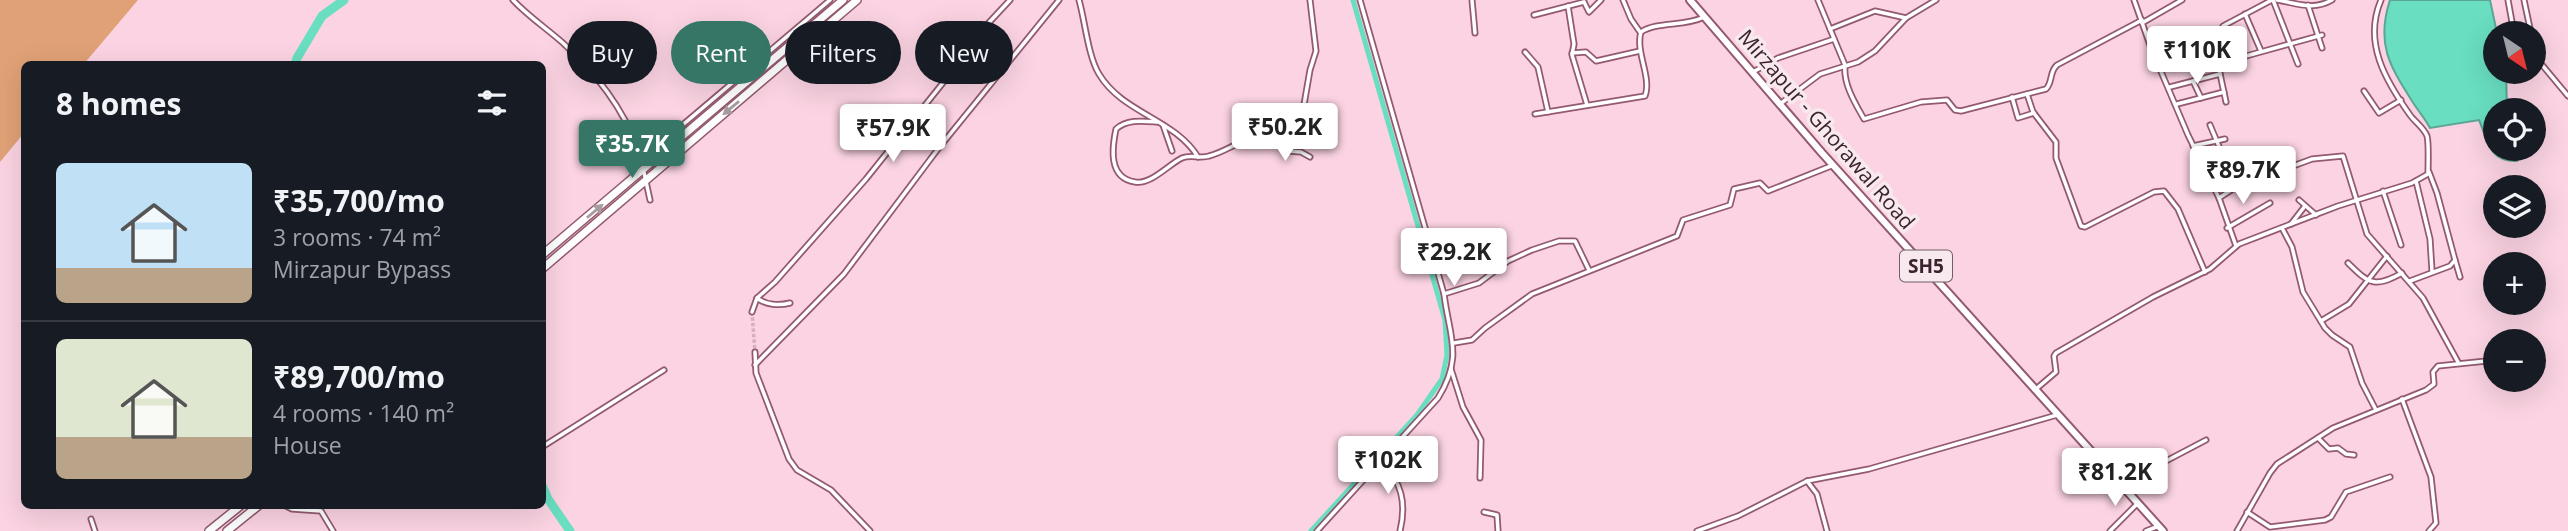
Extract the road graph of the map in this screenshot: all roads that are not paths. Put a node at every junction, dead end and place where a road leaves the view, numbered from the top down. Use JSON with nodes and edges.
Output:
{"nodes":[{"id":1,"x":513,"y":0,"type":"edge"},
{"id":2,"x":830,"y":0,"type":"edge"},
{"id":3,"x":843,"y":0,"type":"edge"},
{"id":4,"x":857,"y":0,"type":"edge"},
{"id":5,"x":1010,"y":0,"type":"edge"},
{"id":6,"x":1059,"y":0,"type":"edge"},
{"id":7,"x":1079,"y":0,"type":"edge"},
{"id":8,"x":1310,"y":0,"type":"edge"},
{"id":9,"x":1360,"y":0,"type":"edge"},
{"id":10,"x":1472,"y":0,"type":"edge"},
{"id":11,"x":1601,"y":0,"type":"edge"},
{"id":12,"x":1623,"y":0,"type":"edge"},
{"id":13,"x":1690,"y":0,"type":"edge"},
{"id":14,"x":1818,"y":0,"type":"edge"},
{"id":15,"x":1936,"y":0,"type":"edge"},
{"id":16,"x":2134,"y":0,"type":"edge"},
{"id":17,"x":2182,"y":0,"type":"edge"},
{"id":18,"x":2274,"y":0,"type":"edge"},
{"id":19,"x":2332,"y":0,"type":"edge"},
{"id":20,"x":2374,"y":0,"type":"edge"},
{"id":21,"x":2508,"y":0,"type":"edge"},
{"id":22,"x":2524,"y":0,"type":"edge"},
{"id":23,"x":1584,"y":1,"type":"edge"},
{"id":24,"x":2380,"y":2,"type":"edge"},
{"id":25,"x":2308,"y":5,"type":"junction"},
{"id":26,"x":1568,"y":6,"type":"junction"},
{"id":27,"x":2245,"y":14,"type":"junction"},
{"id":28,"x":1534,"y":15,"type":"dead end"},
{"id":29,"x":1704,"y":17,"type":"junction"},
{"id":30,"x":1906,"y":18,"type":"junction"},
{"id":31,"x":2142,"y":21,"type":"junction"},
{"id":32,"x":2512,"y":21,"type":"edge"},
{"id":33,"x":2528,"y":21,"type":"edge"},
{"id":34,"x":1830,"y":29,"type":"junction"},
{"id":35,"x":1641,"y":32,"type":"junction"},
{"id":36,"x":1475,"y":33,"type":"dead end"},
{"id":37,"x":2320,"y":35,"type":"junction"},
{"id":38,"x":1835,"y":39,"type":"junction"},
{"id":39,"x":2289,"y":43,"type":"junction"},
{"id":40,"x":2322,"y":48,"type":"dead end"},
{"id":41,"x":1640,"y":51,"type":"junction"},
{"id":42,"x":2262,"y":51,"type":"junction"},
{"id":43,"x":1525,"y":52,"type":"dead end"},
{"id":44,"x":1572,"y":53,"type":"junction"},
{"id":45,"x":2234,"y":58,"type":"junction"},
{"id":46,"x":2298,"y":64,"type":"dead end"},
{"id":47,"x":1845,"y":65,"type":"junction"},
{"id":48,"x":2546,"y":70,"type":"edge"},
{"id":49,"x":1753,"y":72,"type":"junction"},
{"id":50,"x":2220,"y":74,"type":"junction"},
{"id":51,"x":2193,"y":81,"type":"junction"},
{"id":52,"x":2170,"y":87,"type":"junction"},
{"id":53,"x":2364,"y":90,"type":"dead end"},
{"id":54,"x":2224,"y":92,"type":"junction"},
{"id":55,"x":2027,"y":94,"type":"junction"},
{"id":56,"x":2568,"y":96,"type":"edge"},
{"id":57,"x":2012,"y":97,"type":"junction"},
{"id":58,"x":2201,"y":98,"type":"junction"},
{"id":59,"x":2400,"y":100,"type":"junction"},
{"id":60,"x":2226,"y":102,"type":"dead end"},
{"id":61,"x":1780,"y":104,"type":"junction"},
{"id":62,"x":2176,"y":104,"type":"junction"},
{"id":63,"x":1587,"y":105,"type":"junction"},
{"id":64,"x":1548,"y":112,"type":"junction"},
{"id":65,"x":2034,"y":113,"type":"junction"},
{"id":66,"x":1535,"y":114,"type":"dead end"},
{"id":67,"x":1157,"y":122,"type":"junction"},
{"id":68,"x":1163,"y":125,"type":"junction"},
{"id":69,"x":2210,"y":125,"type":"dead end"},
{"id":70,"x":1274,"y":138,"type":"junction"},
{"id":71,"x":2225,"y":139,"type":"dead end"},
{"id":72,"x":2216,"y":141,"type":"junction"},
{"id":73,"x":2193,"y":146,"type":"junction"},
{"id":74,"x":1172,"y":151,"type":"dead end"},
{"id":75,"x":639,"y":152,"type":"junction"},
{"id":76,"x":1198,"y":157,"type":"junction"},
{"id":77,"x":1310,"y":157,"type":"dead end"},
{"id":78,"x":2226,"y":163,"type":"dead end"},
{"id":79,"x":1833,"y":165,"type":"junction"},
{"id":80,"x":2282,"y":170,"type":"dead end"},
{"id":81,"x":642,"y":171,"type":"junction"},
{"id":82,"x":2429,"y":172,"type":"junction"},
{"id":83,"x":2251,"y":177,"type":"dead end"},
{"id":84,"x":2416,"y":181,"type":"junction"},
{"id":85,"x":645,"y":182,"type":"junction"},
{"id":86,"x":2384,"y":191,"type":"junction"},
{"id":87,"x":2219,"y":198,"type":"junction"},
{"id":88,"x":650,"y":200,"type":"dead end"},
{"id":89,"x":2299,"y":200,"type":"dead end"},
{"id":90,"x":2355,"y":201,"type":"junction"},
{"id":91,"x":2270,"y":203,"type":"dead end"},
{"id":92,"x":2305,"y":206,"type":"junction"},
{"id":93,"x":2316,"y":215,"type":"junction"},
{"id":94,"x":2291,"y":225,"type":"junction"},
{"id":95,"x":2227,"y":228,"type":"junction"},
{"id":96,"x":2282,"y":228,"type":"junction"},
{"id":97,"x":2401,"y":245,"type":"dead end"},
{"id":98,"x":2236,"y":246,"type":"junction"},
{"id":99,"x":546,"y":252,"type":"edge"},
{"id":100,"x":2386,"y":256,"type":"junction"},
{"id":101,"x":2455,"y":260,"type":"junction"},
{"id":102,"x":2347,"y":263,"type":"dead end"},
{"id":103,"x":546,"y":266,"type":"edge"},
{"id":104,"x":1589,"y":270,"type":"junction"},
{"id":105,"x":2432,"y":271,"type":"junction"},
{"id":106,"x":2205,"y":272,"type":"junction"},
{"id":107,"x":2402,"y":273,"type":"junction"},
{"id":108,"x":2460,"y":277,"type":"dead end"},
{"id":109,"x":2369,"y":281,"type":"junction"},
{"id":110,"x":2410,"y":281,"type":"junction"},
{"id":111,"x":1444,"y":294,"type":"junction"},
{"id":112,"x":757,"y":298,"type":"junction"},
{"id":113,"x":790,"y":303,"type":"dead end"},
{"id":114,"x":752,"y":312,"type":"tunnel mouth"},
{"id":115,"x":2321,"y":321,"type":"junction"},
{"id":116,"x":1454,"y":343,"type":"junction"},
{"id":117,"x":755,"y":352,"type":"tunnel mouth"},
{"id":118,"x":2483,"y":361,"type":"edge"},
{"id":119,"x":2458,"y":362,"type":"junction"},
{"id":120,"x":755,"y":365,"type":"junction"},
{"id":121,"x":1451,"y":367,"type":"junction"},
{"id":122,"x":664,"y":370,"type":"dead end"},
{"id":123,"x":2036,"y":388,"type":"junction"},
{"id":124,"x":2402,"y":399,"type":"junction"},
{"id":125,"x":2376,"y":410,"type":"junction"},
{"id":126,"x":2059,"y":415,"type":"junction"},
{"id":127,"x":2318,"y":438,"type":"junction"},
{"id":128,"x":2206,"y":440,"type":"dead end"},
{"id":129,"x":546,"y":444,"type":"edge"},
{"id":130,"x":2354,"y":455,"type":"dead end"},
{"id":131,"x":1382,"y":460,"type":"junction"},
{"id":132,"x":2390,"y":477,"type":"dead end"},
{"id":133,"x":1480,"y":478,"type":"dead end"},
{"id":134,"x":1807,"y":481,"type":"junction"},
{"id":135,"x":2122,"y":485,"type":"junction"},
{"id":136,"x":2138,"y":503,"type":"junction"},
{"id":137,"x":236,"y":509,"type":"edge"},
{"id":138,"x":254,"y":509,"type":"edge"},
{"id":139,"x":307,"y":509,"type":"edge"},
{"id":140,"x":1484,"y":512,"type":"dead end"},
{"id":141,"x":2247,"y":512,"type":"junction"},
{"id":142,"x":91,"y":519,"type":"dead end"},
{"id":143,"x":2161,"y":529,"type":"edge"},
{"id":144,"x":95,"y":531,"type":"edge"},
{"id":145,"x":209,"y":531,"type":"edge"},
{"id":146,"x":227,"y":531,"type":"edge"},
{"id":147,"x":334,"y":531,"type":"edge"},
{"id":148,"x":870,"y":531,"type":"edge"},
{"id":149,"x":1317,"y":531,"type":"edge"},
{"id":150,"x":1400,"y":531,"type":"edge"},
{"id":151,"x":1498,"y":531,"type":"edge"},
{"id":152,"x":1697,"y":531,"type":"edge"},
{"id":153,"x":1827,"y":531,"type":"edge"},
{"id":154,"x":2110,"y":531,"type":"edge"},
{"id":155,"x":2146,"y":531,"type":"edge"},
{"id":156,"x":2237,"y":531,"type":"edge"},
{"id":157,"x":2429,"y":531,"type":"edge"}],
"edges":[{"from":1,"to":75,"type":"street"},
{"from":2,"to":75,"type":"street"},
{"from":3,"to":81,"type":"highway"},
{"from":4,"to":85,"type":"highway","one_way":true},
{"from":5,"to":112,"type":"street"},
{"from":6,"to":120,"type":"street"},
{"from":7,"to":67,"type":"street"},
{"from":8,"to":70,"type":"street"},
{"from":9,"to":111,"type":"street"},
{"from":10,"to":36,"type":"street"},
{"from":11,"to":23,"type":"street"},
{"from":12,"to":35,"type":"street"},
{"from":13,"to":29,"type":"main road","name":"Mirzapur - Ghorawal Road","number":"SH5"},
{"from":14,"to":34,"type":"street"},
{"from":15,"to":30,"type":"street"},
{"from":16,"to":31,"type":"street"},
{"from":17,"to":31,"type":"street"},
{"from":18,"to":25,"type":"street"},
{"from":18,"to":27,"type":"street"},
{"from":18,"to":39,"type":"street"},
{"from":19,"to":25,"type":"street"},
{"from":20,"to":24,"type":"street"},
{"from":21,"to":32,"type":"street"},
{"from":22,"to":33,"type":"street"},
{"from":23,"to":26,"type":"street"},
{"from":24,"to":59,"type":"street"},
{"from":25,"to":37,"type":"street"},
{"from":26,"to":28,"type":"street"},
{"from":26,"to":44,"type":"street"},
{"from":27,"to":42,"type":"street"},
{"from":27,"to":45,"type":"street"},
{"from":29,"to":35,"type":"street"},
{"from":29,"to":49,"type":"main road","name":"Mirzapur - Ghorawal Road","number":"SH5"},
{"from":30,"to":34,"type":"street"},
{"from":30,"to":47,"type":"street"},
{"from":31,"to":52,"type":"street"},
{"from":31,"to":55,"type":"street"},
{"from":34,"to":38,"type":"street"},
{"from":35,"to":41,"type":"street"},
{"from":37,"to":39,"type":"street"},
{"from":37,"to":40,"type":"street"},
{"from":38,"to":47,"type":"street"},
{"from":38,"to":49,"type":"street"},
{"from":39,"to":42,"type":"street"},
{"from":39,"to":46,"type":"street"},
{"from":41,"to":44,"type":"street"},
{"from":41,"to":63,"type":"street"},
{"from":42,"to":45,"type":"street"},
{"from":43,"to":64,"type":"street"},
{"from":44,"to":63,"type":"street"},
{"from":45,"to":50,"type":"street"},
{"from":47,"to":57,"type":"street"},
{"from":47,"to":61,"type":"street"},
{"from":48,"to":56,"type":"street"},
{"from":49,"to":61,"type":"main road","name":"Mirzapur - Ghorawal Road","number":"SH5"},
{"from":50,"to":51,"type":"street"},
{"from":50,"to":54,"type":"street"},
{"from":51,"to":52,"type":"street"},
{"from":51,"to":58,"type":"street"},
{"from":52,"to":62,"type":"street"},
{"from":53,"to":59,"type":"street"},
{"from":54,"to":58,"type":"street"},
{"from":54,"to":60,"type":"street"},
{"from":55,"to":57,"type":"street"},
{"from":55,"to":65,"type":"street"},
{"from":57,"to":65,"type":"street"},
{"from":58,"to":62,"type":"street"},
{"from":59,"to":82,"type":"street"},
{"from":61,"to":79,"type":"main road","name":"Mirzapur - Ghorawal Road","number":"SH5"},
{"from":62,"to":73,"type":"street"},
{"from":63,"to":64,"type":"street"},
{"from":64,"to":66,"type":"street"},
{"from":65,"to":106,"type":"street"},
{"from":67,"to":68,"type":"street"},
{"from":67,"to":76,"type":"street"},
{"from":68,"to":74,"type":"street"},
{"from":68,"to":76,"type":"street"},
{"from":69,"to":72,"type":"street"},
{"from":70,"to":76,"type":"street"},
{"from":70,"to":77,"type":"street"},
{"from":71,"to":72,"type":"street"},
{"from":72,"to":73,"type":"street"},
{"from":72,"to":78,"type":"street"},
{"from":73,"to":87,"type":"street"},
{"from":75,"to":81,"type":"street"},
{"from":79,"to":104,"type":"street"},
{"from":79,"to":123,"type":"main road","name":"Mirzapur - Ghorawal Road","number":"SH5"},
{"from":80,"to":90,"type":"street"},
{"from":81,"to":85,"type":"street"},
{"from":99,"to":81,"type":"highway","one_way":true},
{"from":82,"to":84,"type":"street"},
{"from":82,"to":101,"type":"street"},
{"from":83,"to":87,"type":"street"},
{"from":84,"to":86,"type":"street"},
{"from":84,"to":105,"type":"street"},
{"from":85,"to":88,"type":"street"},
{"from":85,"to":103,"type":"highway"},
{"from":86,"to":90,"type":"street"},
{"from":86,"to":97,"type":"street"},
{"from":87,"to":95,"type":"street"},
{"from":89,"to":92,"type":"street"},
{"from":90,"to":93,"type":"street"},
{"from":90,"to":100,"type":"street"},
{"from":91,"to":95,"type":"street"},
{"from":92,"to":93,"type":"street"},
{"from":92,"to":94,"type":"street"},
{"from":93,"to":94,"type":"street"},
{"from":94,"to":96,"type":"street"},
{"from":95,"to":98,"type":"street"},
{"from":96,"to":98,"type":"street"},
{"from":96,"to":115,"type":"street"},
{"from":98,"to":106,"type":"street"},
{"from":100,"to":107,"type":"street"},
{"from":100,"to":109,"type":"street"},
{"from":101,"to":105,"type":"street"},
{"from":101,"to":108,"type":"street"},
{"from":102,"to":109,"type":"street"},
{"from":104,"to":111,"type":"street"},
{"from":104,"to":116,"type":"street"},
{"from":105,"to":110,"type":"street"},
{"from":106,"to":123,"type":"street"},
{"from":107,"to":109,"type":"street"},
{"from":107,"to":110,"type":"street"},
{"from":109,"to":115,"type":"street"},
{"from":110,"to":119,"type":"street"},
{"from":111,"to":116,"type":"street"},
{"from":112,"to":113,"type":"street"},
{"from":112,"to":114,"type":"street"},
{"from":115,"to":125,"type":"street"},
{"from":116,"to":121,"type":"street"},
{"from":117,"to":120,"type":"street"},
{"from":118,"to":119,"type":"street"},
{"from":119,"to":124,"type":"street"},
{"from":120,"to":148,"type":"street"},
{"from":121,"to":131,"type":"street"},
{"from":121,"to":133,"type":"street"},
{"from":122,"to":129,"type":"street"},
{"from":123,"to":126,"type":"main road","name":"Mirzapur - Ghorawal Road","number":"SH5"},
{"from":124,"to":125,"type":"street"},
{"from":124,"to":157,"type":"street"},
{"from":125,"to":127,"type":"street"},
{"from":126,"to":134,"type":"street"},
{"from":126,"to":135,"type":"main road","name":"Mirzapur - Ghorawal Road","number":"SH5"},
{"from":127,"to":130,"type":"street"},
{"from":127,"to":141,"type":"street"},
{"from":128,"to":135,"type":"street"},
{"from":131,"to":149,"type":"street"},
{"from":131,"to":150,"type":"street"},
{"from":132,"to":141,"type":"street"},
{"from":134,"to":152,"type":"street"},
{"from":134,"to":153,"type":"street"},
{"from":135,"to":136,"type":"main road","name":"Mirzapur - Ghorawal Road","number":"SH5"},
{"from":136,"to":143,"type":"main road","name":"Mirzapur - Ghorawal Road","number":"SH5"},
{"from":136,"to":154,"type":"street"},
{"from":137,"to":145,"type":"highway"},
{"from":138,"to":146,"type":"highway"},
{"from":139,"to":147,"type":"street"},
{"from":140,"to":151,"type":"street"},
{"from":141,"to":156,"type":"street"},
{"from":142,"to":144,"type":"street"},
{"from":143,"to":155,"type":"street"}]}
